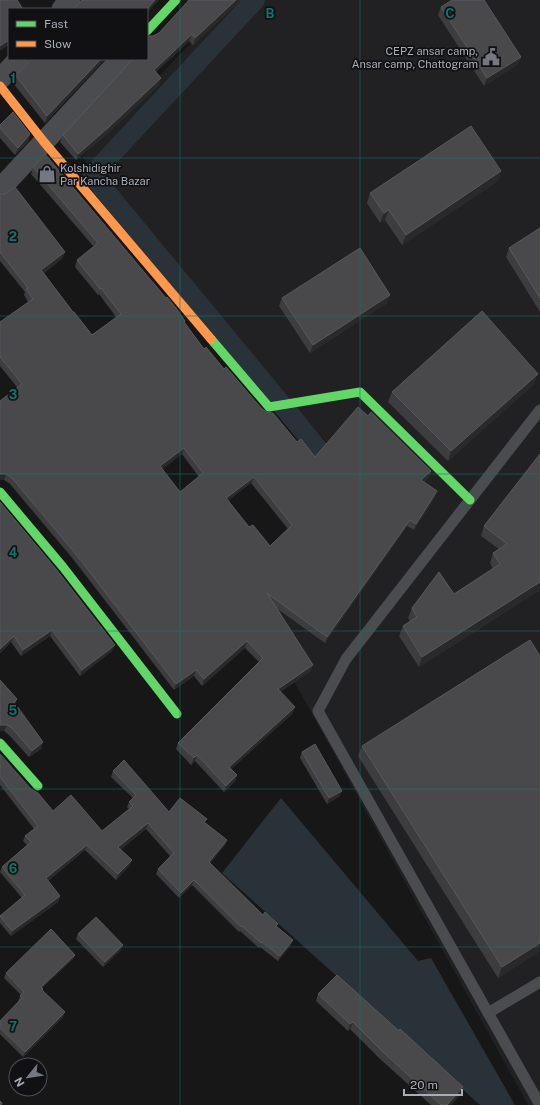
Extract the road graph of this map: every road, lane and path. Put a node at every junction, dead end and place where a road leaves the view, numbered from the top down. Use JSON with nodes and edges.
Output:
{"nodes":[{"id":1,"x":70,"y":0,"type":"edge"},
{"id":2,"x":176,"y":0,"type":"edge"},
{"id":3,"x":63,"y":8,"type":"edge"},
{"id":4,"x":148,"y":30,"type":"edge"},
{"id":5,"x":18,"y":60,"type":"edge"},
{"id":6,"x":120,"y":60,"type":"edge"},
{"id":7,"x":0,"y":80,"type":"edge"},
{"id":8,"x":0,"y":86,"type":"edge"},
{"id":9,"x":44,"y":142,"type":"junction"},
{"id":10,"x":0,"y":189,"type":"edge"},
{"id":11,"x":540,"y":410,"type":"edge"},
{"id":12,"x":0,"y":492,"type":"edge"},
{"id":13,"x":470,"y":500,"type":"junction"},
{"id":14,"x":177,"y":714,"type":"dead end"},
{"id":15,"x":0,"y":743,"type":"edge"},
{"id":16,"x":38,"y":786,"type":"dead end"},
{"id":17,"x":540,"y":982,"type":"edge"},
{"id":18,"x":488,"y":1013,"type":"junction"},
{"id":19,"x":540,"y":1105,"type":"edge"}],
"edges":[{"from":1,"to":3,"type":"street"},
{"from":2,"to":4,"type":"street"},
{"from":5,"to":7,"type":"street"},
{"from":6,"to":9,"type":"street"},
{"from":8,"to":9,"type":"street"},
{"from":9,"to":10,"type":"street"},
{"from":9,"to":13,"type":"street"},
{"from":11,"to":13,"type":"lane"},
{"from":12,"to":14,"type":"street"},
{"from":13,"to":18,"type":"lane"},
{"from":15,"to":16,"type":"street"},
{"from":17,"to":18,"type":"lane"},
{"from":18,"to":19,"type":"lane"}]}
